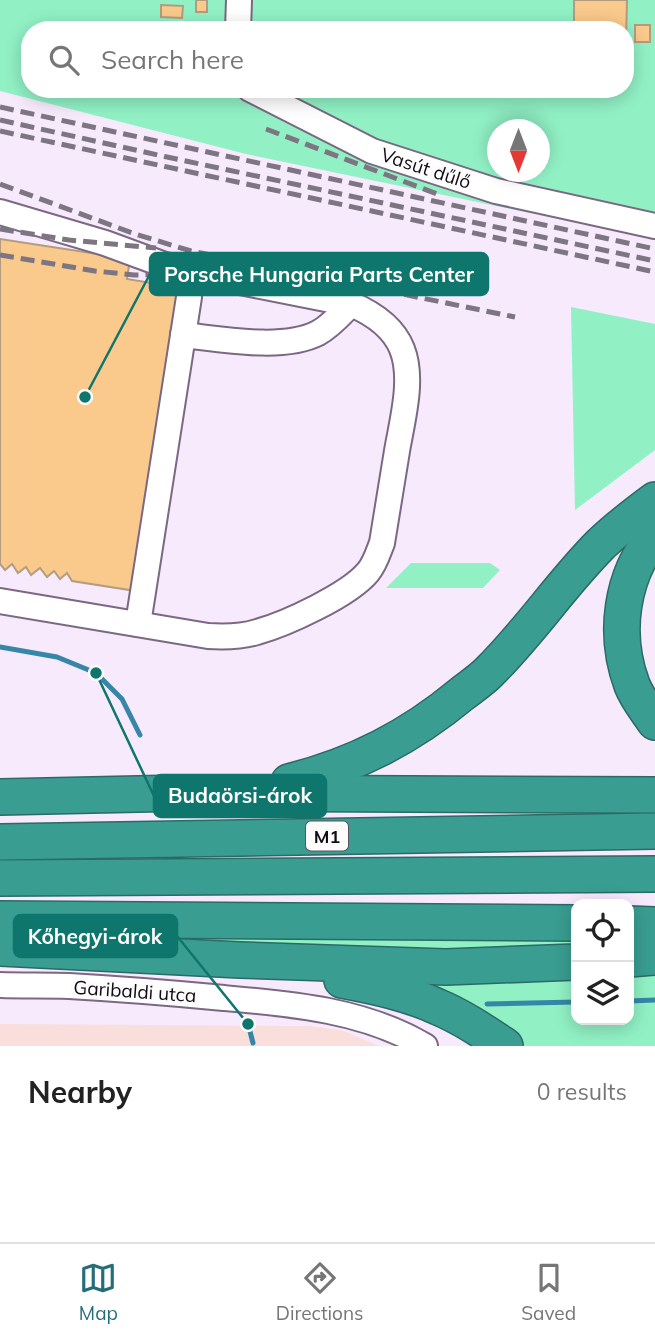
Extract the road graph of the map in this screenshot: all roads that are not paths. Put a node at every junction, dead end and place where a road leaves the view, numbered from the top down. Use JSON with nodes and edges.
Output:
{"nodes":[{"id":1,"x":239,"y":0,"type":"edge"},
{"id":2,"x":238,"y":21,"type":"edge"},
{"id":3,"x":268,"y":98,"type":"edge"},
{"id":4,"x":0,"y":212,"type":"edge"},
{"id":5,"x":655,"y":226,"type":"edge"},
{"id":6,"x":189,"y":297,"type":"dead end"},
{"id":7,"x":351,"y":304,"type":"junction"},
{"id":8,"x":183,"y":335,"type":"junction"},
{"id":9,"x":655,"y":500,"type":"edge"},
{"id":10,"x":655,"y":535,"type":"edge"},
{"id":11,"x":0,"y":601,"type":"edge"},
{"id":12,"x":138,"y":624,"type":"junction"},
{"id":13,"x":655,"y":722,"type":"edge"},
{"id":14,"x":184,"y":793,"type":"junction"},
{"id":15,"x":655,"y":795,"type":"edge"},
{"id":16,"x":0,"y":797,"type":"edge"},
{"id":17,"x":655,"y":831,"type":"edge"},
{"id":18,"x":0,"y":842,"type":"edge"},
{"id":19,"x":655,"y":874,"type":"edge"},
{"id":20,"x":0,"y":878,"type":"edge"},
{"id":21,"x":0,"y":919,"type":"edge"},
{"id":22,"x":571,"y":923,"type":"edge"},
{"id":23,"x":634,"y":924,"type":"edge"},
{"id":24,"x":655,"y":925,"type":"edge"},
{"id":25,"x":0,"y":948,"type":"edge"},
{"id":26,"x":655,"y":957,"type":"edge"},
{"id":27,"x":634,"y":959,"type":"edge"},
{"id":28,"x":240,"y":960,"type":"junction"},
{"id":29,"x":571,"y":962,"type":"edge"},
{"id":30,"x":2,"y":986,"type":"edge"},
{"id":31,"x":425,"y":1046,"type":"edge"},
{"id":32,"x":505,"y":1046,"type":"edge"}],
"edges":[{"from":1,"to":2,"type":"street"},
{"from":3,"to":5,"type":"street","name":"Vasút dűlő"},
{"from":4,"to":7,"type":"street"},
{"from":6,"to":8,"type":"street"},
{"from":7,"to":8,"type":"street"},
{"from":7,"to":12,"type":"street"},
{"from":8,"to":12,"type":"street"},
{"from":9,"to":14,"type":"highway"},
{"from":10,"to":13,"type":"highway"},
{"from":11,"to":12,"type":"street"},
{"from":14,"to":15,"type":"highway"},
{"from":14,"to":16,"type":"highway"},
{"from":17,"to":18,"type":"highway","number":"M1"},
{"from":19,"to":20,"type":"highway","number":"M1"},
{"from":21,"to":22,"type":"highway"},
{"from":23,"to":24,"type":"highway"},
{"from":25,"to":28,"type":"highway"},
{"from":26,"to":27,"type":"highway"},
{"from":28,"to":29,"type":"highway"},
{"from":28,"to":32,"type":"highway"},
{"from":30,"to":31,"type":"street","name":"Garibaldi utca"}]}
